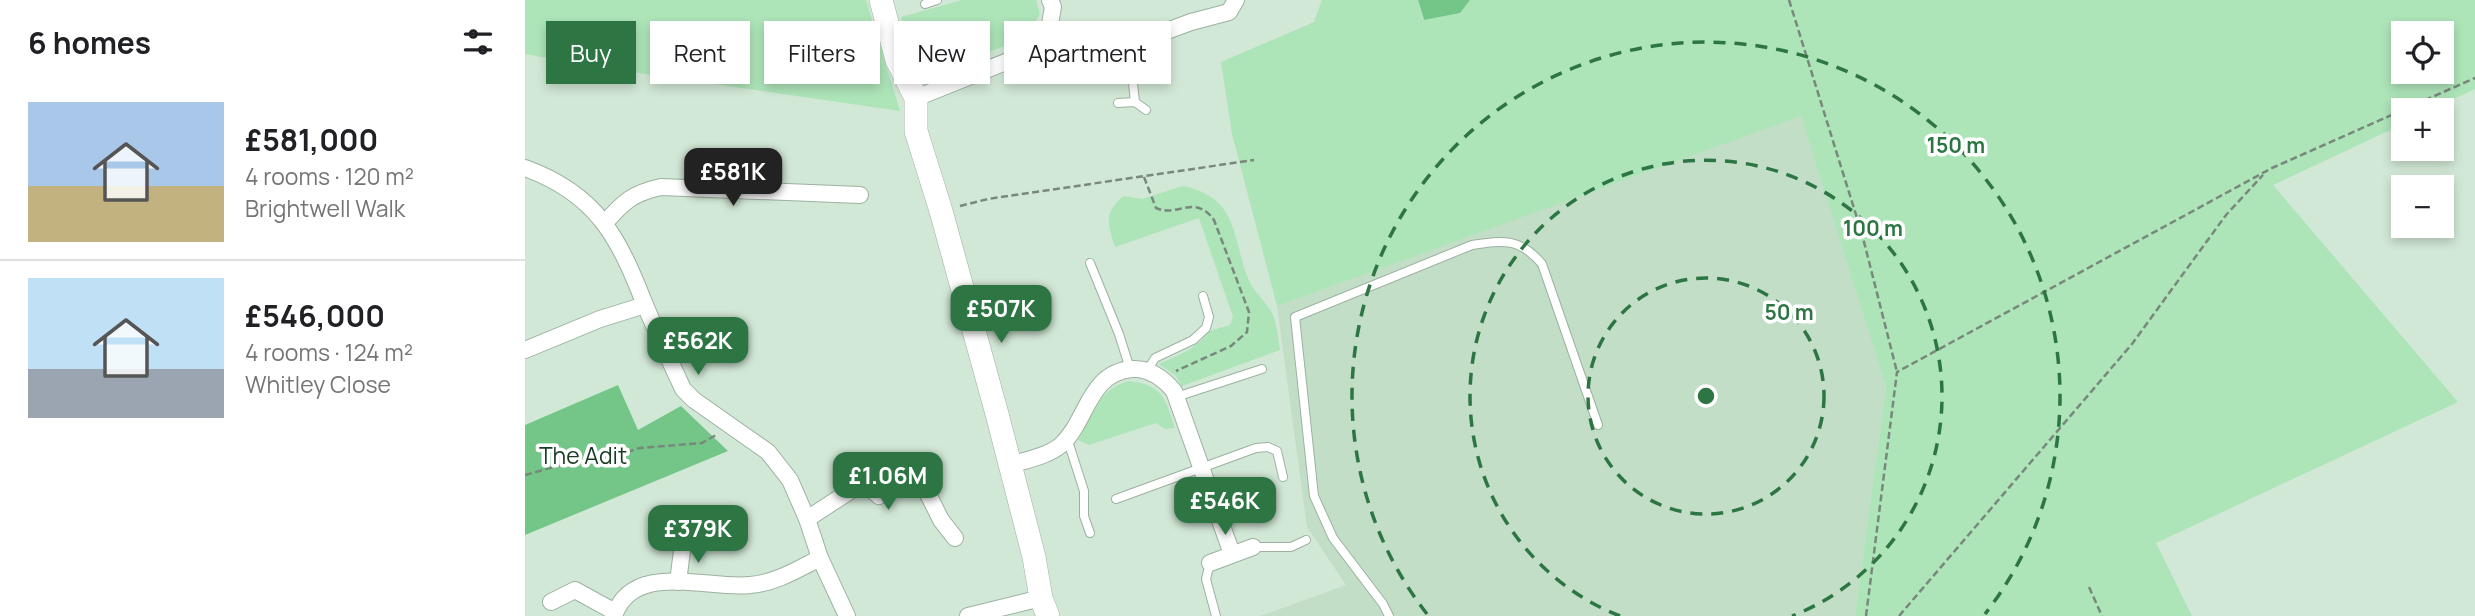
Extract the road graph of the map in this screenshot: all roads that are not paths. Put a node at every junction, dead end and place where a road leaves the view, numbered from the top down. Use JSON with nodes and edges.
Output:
{"nodes":[{"id":1,"x":881,"y":0,"type":"edge"},
{"id":2,"x":937,"y":0,"type":"edge"},
{"id":3,"x":1050,"y":0,"type":"edge"},
{"id":4,"x":1236,"y":0,"type":"edge"},
{"id":5,"x":925,"y":4,"type":"dead end"},
{"id":6,"x":1050,"y":21,"type":"edge"},
{"id":7,"x":1171,"y":29,"type":"edge"},
{"id":8,"x":1004,"y":63,"type":"edge"},
{"id":9,"x":1133,"y":84,"type":"edge"},
{"id":10,"x":916,"y":98,"type":"junction"},
{"id":11,"x":1135,"y":102,"type":"junction"},
{"id":12,"x":1118,"y":103,"type":"dead end"},
{"id":13,"x":1146,"y":110,"type":"dead end"},
{"id":14,"x":525,"y":168,"type":"edge"},
{"id":15,"x":860,"y":195,"type":"dead end"},
{"id":16,"x":605,"y":223,"type":"junction"},
{"id":17,"x":1090,"y":263,"type":"dead end"},
{"id":18,"x":1203,"y":296,"type":"dead end"},
{"id":19,"x":645,"y":305,"type":"junction"},
{"id":20,"x":525,"y":350,"type":"edge"},
{"id":21,"x":1130,"y":369,"type":"junction"},
{"id":22,"x":1262,"y":369,"type":"dead end"},
{"id":23,"x":1154,"y":374,"type":"junction"},
{"id":24,"x":1176,"y":397,"type":"junction"},
{"id":25,"x":1598,"y":425,"type":"dead end"},
{"id":26,"x":1067,"y":438,"type":"junction"},
{"id":27,"x":1010,"y":465,"type":"junction"},
{"id":28,"x":1201,"y":468,"type":"junction"},
{"id":29,"x":1283,"y":477,"type":"dead end"},
{"id":30,"x":1116,"y":499,"type":"dead end"},
{"id":31,"x":807,"y":519,"type":"junction"},
{"id":32,"x":1090,"y":533,"type":"dead end"},
{"id":33,"x":954,"y":538,"type":"dead end"},
{"id":34,"x":1306,"y":540,"type":"dead end"},
{"id":35,"x":683,"y":543,"type":"dead end"},
{"id":36,"x":1253,"y":547,"type":"joint"},
{"id":37,"x":1232,"y":554,"type":"junction"},
{"id":38,"x":820,"y":558,"type":"junction"},
{"id":39,"x":1210,"y":563,"type":"joint"},
{"id":40,"x":678,"y":582,"type":"junction"},
{"id":41,"x":551,"y":602,"type":"dead end"},
{"id":42,"x":1045,"y":607,"type":"edge"},
{"id":43,"x":615,"y":614,"type":"edge"},
{"id":44,"x":847,"y":616,"type":"edge"},
{"id":45,"x":968,"y":616,"type":"edge"},
{"id":46,"x":1216,"y":616,"type":"edge"},
{"id":47,"x":1389,"y":616,"type":"edge"}],
"edges":[{"from":1,"to":10,"type":"main road"},
{"from":2,"to":5,"type":"lane"},
{"from":3,"to":6,"type":"street"},
{"from":4,"to":7,"type":"street"},
{"from":8,"to":10,"type":"street"},
{"from":9,"to":11,"type":"lane"},
{"from":10,"to":27,"type":"main road"},
{"from":11,"to":12,"type":"lane"},
{"from":11,"to":13,"type":"lane"},
{"from":14,"to":16,"type":"street"},
{"from":15,"to":16,"type":"street"},
{"from":16,"to":19,"type":"street"},
{"from":17,"to":21,"type":"lane"},
{"from":18,"to":23,"type":"lane"},
{"from":19,"to":20,"type":"street"},
{"from":19,"to":31,"type":"street"},
{"from":21,"to":23,"type":"street"},
{"from":21,"to":26,"type":"street"},
{"from":22,"to":24,"type":"lane"},
{"from":23,"to":24,"type":"street"},
{"from":24,"to":28,"type":"street"},
{"from":25,"to":47,"type":"lane"},
{"from":26,"to":27,"type":"street"},
{"from":26,"to":32,"type":"lane"},
{"from":27,"to":42,"type":"main road"},
{"from":28,"to":29,"type":"lane"},
{"from":28,"to":30,"type":"lane"},
{"from":28,"to":37,"type":"street"},
{"from":31,"to":33,"type":"street"},
{"from":31,"to":38,"type":"street"},
{"from":34,"to":36,"type":"lane"},
{"from":35,"to":40,"type":"street"},
{"from":36,"to":37,"type":"street"},
{"from":37,"to":39,"type":"street"},
{"from":38,"to":40,"type":"street"},
{"from":38,"to":44,"type":"street"},
{"from":39,"to":46,"type":"lane"},
{"from":40,"to":43,"type":"street"},
{"from":41,"to":43,"type":"street"},
{"from":42,"to":45,"type":"street"}]}
